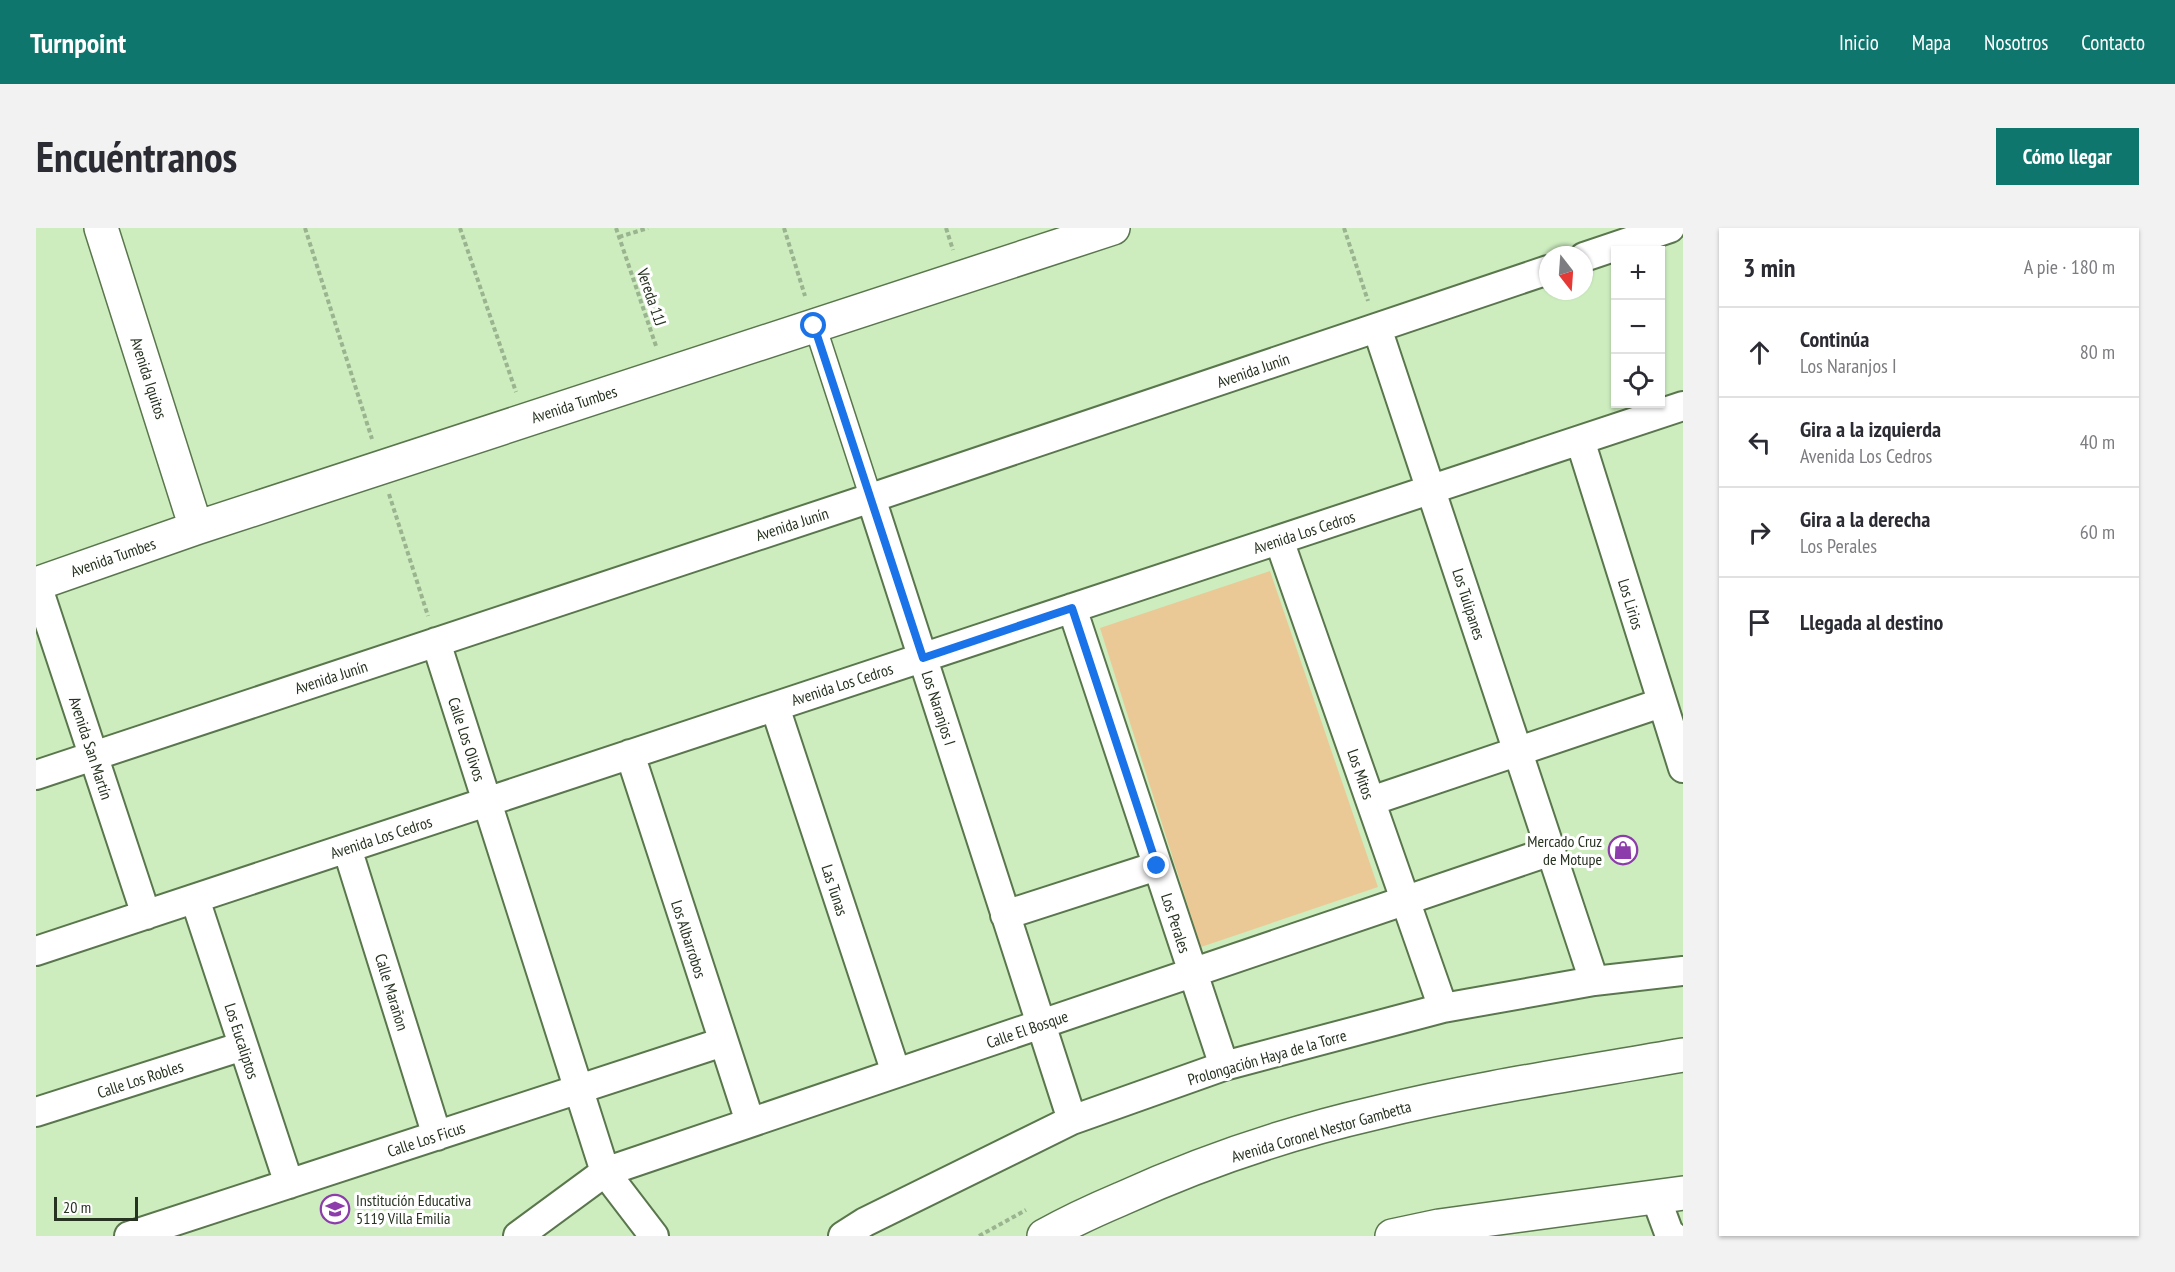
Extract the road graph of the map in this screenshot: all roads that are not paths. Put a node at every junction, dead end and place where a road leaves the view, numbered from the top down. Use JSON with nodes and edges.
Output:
{"nodes":[{"id":1,"x":101,"y":228,"type":"edge"},
{"id":2,"x":1113,"y":228,"type":"edge"},
{"id":3,"x":1670,"y":228,"type":"edge"},
{"id":4,"x":1593,"y":254,"type":"edge"},
{"id":5,"x":1539,"y":273,"type":"edge"},
{"id":6,"x":814,"y":326,"type":"junction"},
{"id":7,"x":1377,"y":328,"type":"junction"},
{"id":8,"x":1683,"y":406,"type":"edge"},
{"id":9,"x":1580,"y":440,"type":"junction"},
{"id":10,"x":1431,"y":490,"type":"junction"},
{"id":11,"x":870,"y":498,"type":"junction"},
{"id":12,"x":196,"y":528,"type":"junction"},
{"id":13,"x":1279,"y":540,"type":"junction"},
{"id":14,"x":36,"y":583,"type":"edge"},
{"id":15,"x":1072,"y":608,"type":"junction"},
{"id":16,"x":436,"y":642,"type":"junction"},
{"id":17,"x":923,"y":658,"type":"junction"},
{"id":18,"x":1661,"y":703,"type":"junction"},
{"id":19,"x":775,"y":707,"type":"junction"},
{"id":20,"x":1518,"y":751,"type":"junction"},
{"id":21,"x":630,"y":754,"type":"junction"},
{"id":22,"x":93,"y":757,"type":"junction"},
{"id":23,"x":1683,"y":768,"type":"edge"},
{"id":24,"x":36,"y":775,"type":"edge"},
{"id":25,"x":1371,"y":801,"type":"junction"},
{"id":26,"x":487,"y":802,"type":"junction"},
{"id":27,"x":347,"y":848,"type":"junction"},
{"id":28,"x":1551,"y":851,"type":"junction"},
{"id":29,"x":1157,"y":866,"type":"junction"},
{"id":30,"x":195,"y":899,"type":"junction"},
{"id":31,"x":1406,"y":900,"type":"junction"},
{"id":32,"x":146,"y":915,"type":"junction"},
{"id":33,"x":1005,"y":915,"type":"junction"},
{"id":34,"x":36,"y":951,"type":"edge"},
{"id":35,"x":1683,"y":971,"type":"edge"},
{"id":36,"x":1192,"y":972,"type":"junction"},
{"id":37,"x":1594,"y":981,"type":"junction"},
{"id":38,"x":1443,"y":1008,"type":"junction"},
{"id":39,"x":1040,"y":1024,"type":"junction"},
{"id":40,"x":723,"y":1042,"type":"junction"},
{"id":41,"x":243,"y":1046,"type":"junction"},
{"id":42,"x":1683,"y":1055,"type":"edge"},
{"id":43,"x":1224,"y":1066,"type":"junction"},
{"id":44,"x":896,"y":1073,"type":"junction"},
{"id":45,"x":579,"y":1090,"type":"junction"},
{"id":46,"x":36,"y":1112,"type":"edge"},
{"id":47,"x":1072,"y":1120,"type":"junction"},
{"id":48,"x":750,"y":1122,"type":"junction"},
{"id":49,"x":437,"y":1136,"type":"junction"},
{"id":50,"x":605,"y":1172,"type":"junction"},
{"id":51,"x":289,"y":1184,"type":"junction"},
{"id":52,"x":1670,"y":1196,"type":"edge"},
{"id":53,"x":1440,"y":1231,"type":"edge"},
{"id":54,"x":129,"y":1236,"type":"edge"},
{"id":55,"x":518,"y":1236,"type":"edge"},
{"id":56,"x":654,"y":1236,"type":"edge"},
{"id":57,"x":843,"y":1236,"type":"edge"},
{"id":58,"x":1044,"y":1236,"type":"edge"},
{"id":59,"x":1392,"y":1236,"type":"edge"},
{"id":60,"x":1673,"y":1236,"type":"edge"}],
"edges":[{"from":1,"to":12,"type":"main road","name":"Avenida Iquitos"},
{"from":2,"to":6,"type":"main road","name":"Avenida Tumbes"},
{"from":3,"to":4,"type":"street"},
{"from":5,"to":7,"type":"street","name":"Avenida Junín"},
{"from":6,"to":11,"type":"street","name":"Los Naranjos I"},
{"from":6,"to":12,"type":"main road","name":"Avenida Tumbes"},
{"from":7,"to":10,"type":"street","name":"Los Tulipanes"},
{"from":7,"to":11,"type":"street","name":"Avenida Junín"},
{"from":8,"to":9,"type":"street","name":"Avenida Los Cedros"},
{"from":9,"to":10,"type":"street","name":"Avenida Los Cedros"},
{"from":9,"to":18,"type":"street","name":"Los Lirios"},
{"from":10,"to":13,"type":"street","name":"Avenida Los Cedros"},
{"from":10,"to":20,"type":"street","name":"Los Tulipanes"},
{"from":11,"to":16,"type":"street","name":"Avenida Junín"},
{"from":11,"to":17,"type":"street","name":"Los Naranjos I"},
{"from":12,"to":14,"type":"main road","name":"Avenida Tumbes"},
{"from":13,"to":15,"type":"street","name":"Avenida Los Cedros"},
{"from":13,"to":25,"type":"street","name":"Los Mitos"},
{"from":14,"to":22,"type":"street","name":"Avenida San Martín"},
{"from":15,"to":17,"type":"street","name":"Avenida Los Cedros"},
{"from":15,"to":29,"type":"street","name":"Los Perales"},
{"from":16,"to":22,"type":"street","name":"Avenida Junín"},
{"from":16,"to":26,"type":"street","name":"Calle Los Olivos"},
{"from":17,"to":19,"type":"street","name":"Avenida Los Cedros"},
{"from":17,"to":33,"type":"street","name":"Los Naranjos I"},
{"from":18,"to":20,"type":"street"},
{"from":18,"to":23,"type":"street","name":"Los Lirios"},
{"from":19,"to":21,"type":"street","name":"Avenida Los Cedros"},
{"from":19,"to":44,"type":"street","name":"Las Tunas"},
{"from":20,"to":25,"type":"street"},
{"from":20,"to":28,"type":"street","name":"Los Tulipanes"},
{"from":21,"to":26,"type":"street","name":"Avenida Los Cedros"},
{"from":21,"to":40,"type":"street","name":"Los Albarrobos"},
{"from":22,"to":24,"type":"street","name":"Avenida Junín"},
{"from":22,"to":32,"type":"street","name":"Avenida San Martín"},
{"from":25,"to":31,"type":"street","name":"Los Mitos"},
{"from":26,"to":27,"type":"street","name":"Avenida Los Cedros"},
{"from":26,"to":45,"type":"street","name":"Calle Los Olivos"},
{"from":27,"to":30,"type":"street","name":"Avenida Los Cedros"},
{"from":27,"to":49,"type":"street","name":"Calle Marañon"},
{"from":28,"to":31,"type":"street","name":"Calle El Bosque"},
{"from":28,"to":37,"type":"street","name":"Los Tulipanes"},
{"from":29,"to":33,"type":"street"},
{"from":29,"to":36,"type":"street","name":"Los Perales"},
{"from":30,"to":32,"type":"street","name":"Avenida Los Cedros"},
{"from":30,"to":41,"type":"street","name":"Los Eucaliptos"},
{"from":31,"to":36,"type":"street","name":"Calle El Bosque"},
{"from":31,"to":38,"type":"street","name":"Los Mitos"},
{"from":32,"to":34,"type":"street","name":"Avenida Los Cedros"},
{"from":33,"to":39,"type":"street","name":"Los Naranjos I"},
{"from":35,"to":37,"type":"street","name":"Prolongación Haya de la Torre"},
{"from":36,"to":39,"type":"street","name":"Calle El Bosque"},
{"from":36,"to":43,"type":"street","name":"Los Perales"},
{"from":37,"to":38,"type":"street","name":"Prolongación Haya de la Torre"},
{"from":38,"to":43,"type":"street","name":"Prolongación Haya de la Torre"},
{"from":39,"to":44,"type":"street","name":"Calle El Bosque"},
{"from":39,"to":47,"type":"street","name":"Los Naranjos I"},
{"from":40,"to":45,"type":"street","name":"Calle Los Ficus"},
{"from":40,"to":48,"type":"street","name":"Los Albarrobos"},
{"from":41,"to":46,"type":"street","name":"Calle Los Robles"},
{"from":41,"to":51,"type":"street","name":"Los Eucaliptos"},
{"from":42,"to":58,"type":"main road","name":"Avenida Coronel Nestor Gambetta"},
{"from":43,"to":47,"type":"street","name":"Prolongación Haya de la Torre"},
{"from":44,"to":48,"type":"street","name":"Calle El Bosque"},
{"from":45,"to":49,"type":"street","name":"Calle Los Ficus"},
{"from":45,"to":50,"type":"street","name":"Calle Los Olivos"},
{"from":47,"to":57,"type":"street","name":"Prolongación Haya de la Torre"},
{"from":48,"to":50,"type":"street","name":"Calle El Bosque"},
{"from":49,"to":51,"type":"street","name":"Calle Los Ficus"},
{"from":50,"to":55,"type":"street","name":"Calle El Bosque"},
{"from":50,"to":56,"type":"street","name":"Calle Los Olivos"},
{"from":51,"to":54,"type":"street","name":"Calle Los Ficus"},
{"from":52,"to":53,"type":"main road"},
{"from":52,"to":60,"type":"street"},
{"from":53,"to":59,"type":"main road"}]}
